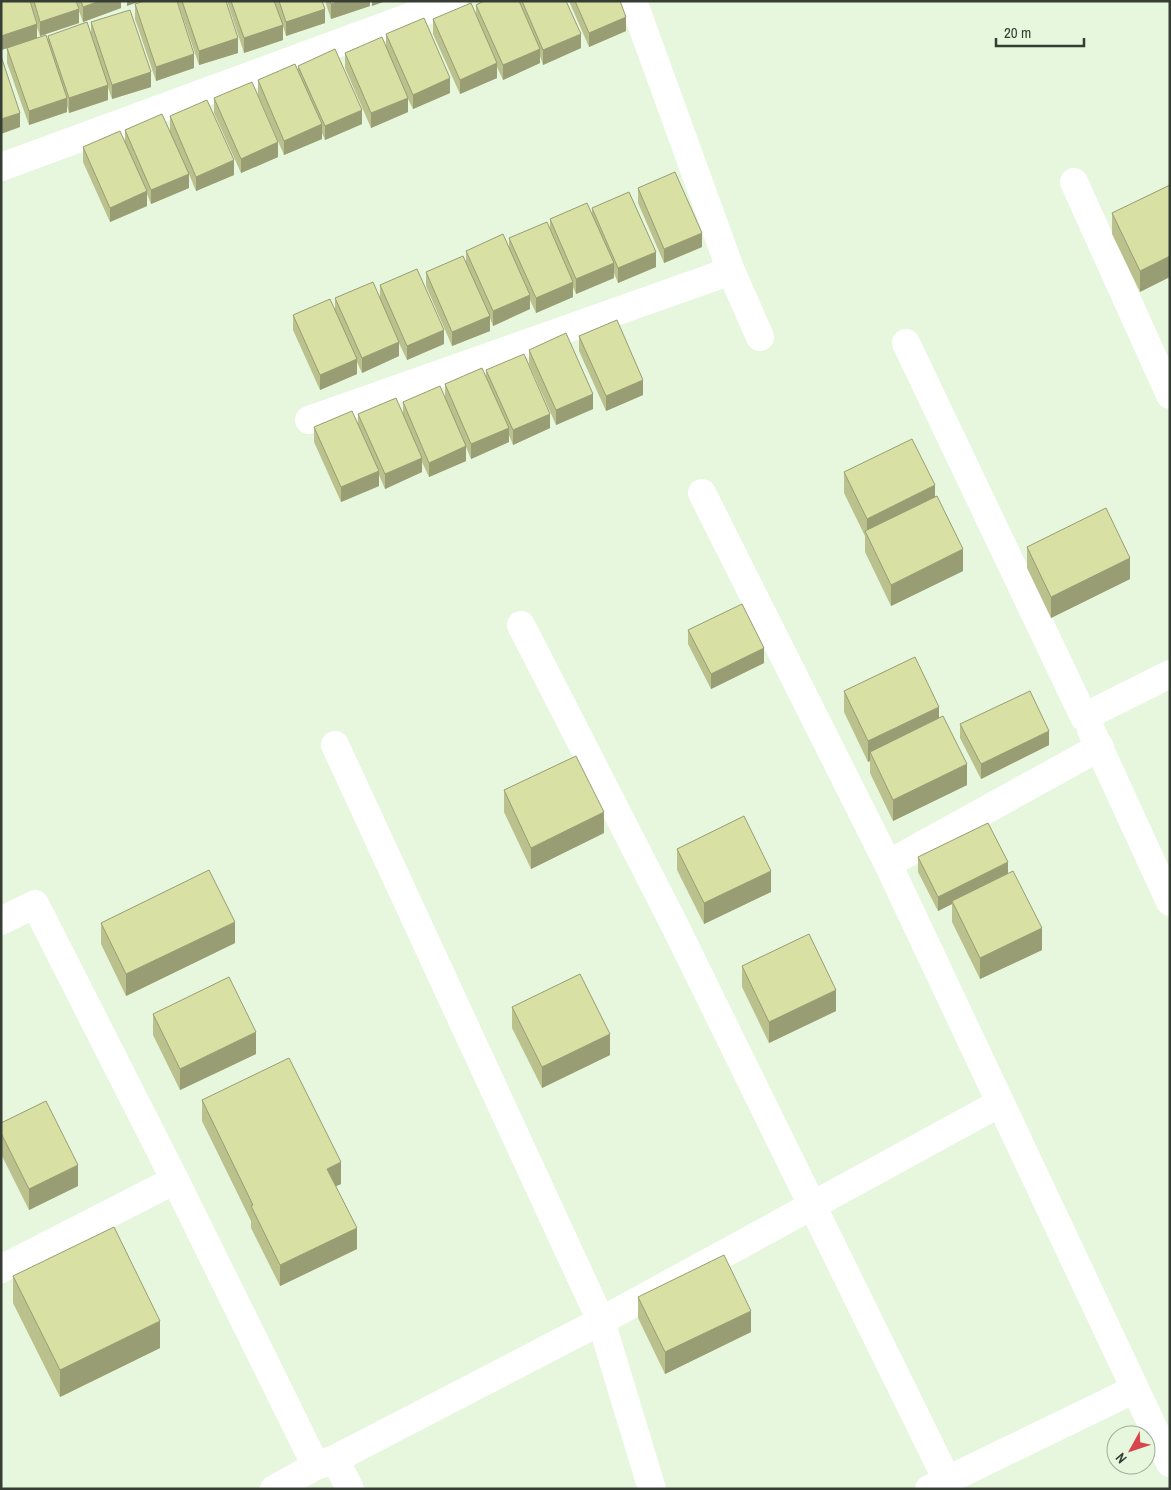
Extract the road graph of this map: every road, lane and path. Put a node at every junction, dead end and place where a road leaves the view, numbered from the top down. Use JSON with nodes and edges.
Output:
{"nodes":[{"id":1,"x":453,"y":1,"type":"edge"},
{"id":2,"x":633,"y":1,"type":"edge"},
{"id":3,"x":1,"y":167,"type":"edge"},
{"id":4,"x":1074,"y":182,"type":"dead end"},
{"id":5,"x":731,"y":271,"type":"junction"},
{"id":6,"x":760,"y":337,"type":"dead end"},
{"id":7,"x":906,"y":343,"type":"dead end"},
{"id":8,"x":1170,"y":395,"type":"edge"},
{"id":9,"x":309,"y":420,"type":"dead end"},
{"id":10,"x":702,"y":493,"type":"dead end"},
{"id":11,"x":521,"y":625,"type":"dead end"},
{"id":12,"x":1170,"y":674,"type":"edge"},
{"id":13,"x":1084,"y":717,"type":"junction"},
{"id":14,"x":334,"y":745,"type":"dead end"},
{"id":15,"x":1100,"y":747,"type":"junction"},
{"id":16,"x":888,"y":864,"type":"junction"},
{"id":17,"x":1170,"y":902,"type":"edge"},
{"id":18,"x":1,"y":920,"type":"edge"},
{"id":19,"x":1000,"y":1102,"type":"junction"},
{"id":20,"x":175,"y":1180,"type":"junction"},
{"id":21,"x":813,"y":1205,"type":"junction"},
{"id":22,"x":1,"y":1269,"type":"edge"},
{"id":23,"x":601,"y":1321,"type":"junction"},
{"id":24,"x":1135,"y":1389,"type":"junction"},
{"id":25,"x":326,"y":1462,"type":"junction"},
{"id":26,"x":1170,"y":1463,"type":"edge"},
{"id":27,"x":938,"y":1484,"type":"edge"},
{"id":28,"x":274,"y":1489,"type":"edge"},
{"id":29,"x":350,"y":1489,"type":"edge"},
{"id":30,"x":652,"y":1489,"type":"edge"}],
"edges":[{"from":1,"to":3,"type":"lane"},
{"from":2,"to":5,"type":"lane"},
{"from":4,"to":8,"type":"lane"},
{"from":5,"to":6,"type":"lane"},
{"from":5,"to":9,"type":"lane"},
{"from":7,"to":13,"type":"lane"},
{"from":10,"to":16,"type":"lane"},
{"from":11,"to":21,"type":"lane"},
{"from":12,"to":13,"type":"lane"},
{"from":13,"to":15,"type":"lane"},
{"from":14,"to":23,"type":"lane"},
{"from":15,"to":16,"type":"lane"},
{"from":15,"to":17,"type":"lane"},
{"from":16,"to":19,"type":"lane"},
{"from":18,"to":20,"type":"lane"},
{"from":19,"to":21,"type":"lane"},
{"from":19,"to":24,"type":"lane"},
{"from":20,"to":22,"type":"lane"},
{"from":20,"to":25,"type":"lane"},
{"from":21,"to":23,"type":"lane"},
{"from":21,"to":27,"type":"lane"},
{"from":23,"to":25,"type":"lane"},
{"from":23,"to":30,"type":"lane"},
{"from":24,"to":26,"type":"lane"},
{"from":24,"to":27,"type":"lane"},
{"from":25,"to":28,"type":"lane"},
{"from":25,"to":29,"type":"lane"}]}
